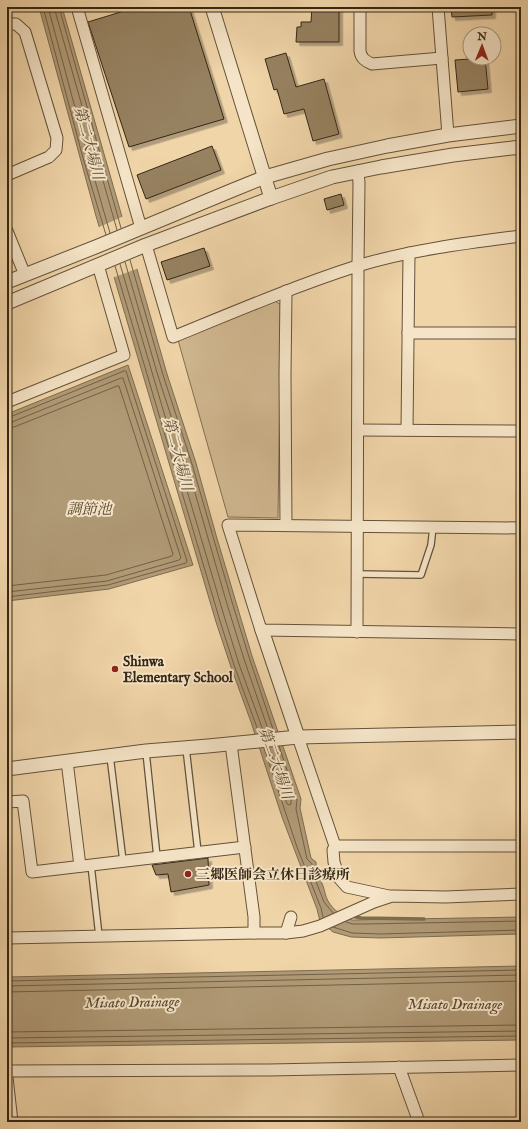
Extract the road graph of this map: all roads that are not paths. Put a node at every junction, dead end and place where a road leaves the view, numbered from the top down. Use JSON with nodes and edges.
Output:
{"nodes":[{"id":1,"x":77,"y":7,"type":"edge"},
{"id":2,"x":212,"y":7,"type":"edge"},
{"id":3,"x":360,"y":7,"type":"edge"},
{"id":4,"x":438,"y":7,"type":"edge"},
{"id":5,"x":7,"y":24,"type":"edge"},
{"id":6,"x":442,"y":58,"type":"junction"},
{"id":7,"x":521,"y":126,"type":"edge"},
{"id":8,"x":448,"y":135,"type":"junction"},
{"id":9,"x":521,"y":147,"type":"edge"},
{"id":10,"x":358,"y":171,"type":"junction"},
{"id":11,"x":7,"y":175,"type":"edge"},
{"id":12,"x":265,"y":178,"type":"junction"},
{"id":13,"x":271,"y":198,"type":"junction"},
{"id":14,"x":138,"y":229,"type":"junction"},
{"id":15,"x":7,"y":231,"type":"edge"},
{"id":16,"x":521,"y":236,"type":"edge"},
{"id":17,"x":143,"y":246,"type":"junction"},
{"id":18,"x":409,"y":253,"type":"junction"},
{"id":19,"x":101,"y":263,"type":"junction"},
{"id":20,"x":358,"y":266,"type":"junction"},
{"id":21,"x":25,"y":275,"type":"junction"},
{"id":22,"x":7,"y":282,"type":"edge"},
{"id":23,"x":286,"y":291,"type":"junction"},
{"id":24,"x":7,"y":303,"type":"edge"},
{"id":25,"x":408,"y":333,"type":"junction"},
{"id":26,"x":521,"y":334,"type":"edge"},
{"id":27,"x":7,"y":402,"type":"edge"},
{"id":28,"x":358,"y":430,"type":"junction"},
{"id":29,"x":407,"y":430,"type":"junction"},
{"id":30,"x":521,"y":431,"type":"edge"},
{"id":31,"x":286,"y":525,"type":"junction"},
{"id":32,"x":358,"y":527,"type":"junction"},
{"id":33,"x":433,"y":527,"type":"junction"},
{"id":34,"x":521,"y":528,"type":"edge"},
{"id":35,"x":357,"y":574,"type":"junction"},
{"id":36,"x":262,"y":630,"type":"junction"},
{"id":37,"x":357,"y":632,"type":"junction"},
{"id":38,"x":521,"y":634,"type":"edge"},
{"id":39,"x":521,"y":732,"type":"edge"},
{"id":40,"x":294,"y":737,"type":"junction"},
{"id":41,"x":231,"y":744,"type":"junction"},
{"id":42,"x":186,"y":748,"type":"junction"},
{"id":43,"x":146,"y":751,"type":"junction"},
{"id":44,"x":110,"y":756,"type":"junction"},
{"id":45,"x":67,"y":761,"type":"junction"},
{"id":46,"x":7,"y":769,"type":"edge"},
{"id":47,"x":7,"y":802,"type":"edge"},
{"id":48,"x":335,"y":846,"type":"junction"},
{"id":49,"x":521,"y":846,"type":"edge"},
{"id":50,"x":245,"y":847,"type":"junction"},
{"id":51,"x":198,"y":852,"type":"junction"},
{"id":52,"x":157,"y":857,"type":"junction"},
{"id":53,"x":123,"y":861,"type":"junction"},
{"id":54,"x":86,"y":866,"type":"junction"},
{"id":55,"x":521,"y":894,"type":"edge"},
{"id":56,"x":392,"y":896,"type":"junction"},
{"id":57,"x":291,"y":917,"type":"dead end"},
{"id":58,"x":254,"y":932,"type":"junction"},
{"id":59,"x":286,"y":933,"type":"junction"},
{"id":60,"x":98,"y":936,"type":"junction"},
{"id":61,"x":7,"y":938,"type":"edge"},
{"id":62,"x":521,"y":1065,"type":"edge"},
{"id":63,"x":399,"y":1067,"type":"junction"},
{"id":64,"x":7,"y":1071,"type":"edge"},
{"id":65,"x":7,"y":1077,"type":"edge"},
{"id":66,"x":12,"y":1122,"type":"edge"},
{"id":67,"x":419,"y":1122,"type":"edge"}],
"edges":[{"from":1,"to":14,"type":"street"},
{"from":2,"to":12,"type":"street"},
{"from":3,"to":6,"type":"street"},
{"from":4,"to":6,"type":"street"},
{"from":5,"to":11,"type":"street"},
{"from":6,"to":8,"type":"street"},
{"from":7,"to":8,"type":"street"},
{"from":8,"to":12,"type":"street"},
{"from":9,"to":10,"type":"street"},
{"from":10,"to":13,"type":"street"},
{"from":10,"to":20,"type":"street"},
{"from":12,"to":13,"type":"street"},
{"from":12,"to":14,"type":"street"},
{"from":13,"to":17,"type":"street"},
{"from":14,"to":21,"type":"street"},
{"from":15,"to":21,"type":"street"},
{"from":16,"to":18,"type":"street"},
{"from":17,"to":19,"type":"street"},
{"from":17,"to":23,"type":"street"},
{"from":18,"to":20,"type":"street"},
{"from":18,"to":25,"type":"street"},
{"from":19,"to":24,"type":"street"},
{"from":19,"to":27,"type":"street"},
{"from":20,"to":23,"type":"street"},
{"from":20,"to":28,"type":"street"},
{"from":21,"to":22,"type":"street"},
{"from":23,"to":31,"type":"street"},
{"from":25,"to":26,"type":"street"},
{"from":25,"to":29,"type":"street"},
{"from":28,"to":29,"type":"street"},
{"from":28,"to":32,"type":"street"},
{"from":29,"to":30,"type":"street"},
{"from":31,"to":32,"type":"street"},
{"from":31,"to":36,"type":"street"},
{"from":32,"to":33,"type":"street"},
{"from":32,"to":35,"type":"street"},
{"from":33,"to":34,"type":"street"},
{"from":33,"to":35,"type":"lane"},
{"from":35,"to":37,"type":"street"},
{"from":36,"to":37,"type":"street"},
{"from":36,"to":40,"type":"street"},
{"from":37,"to":38,"type":"street"},
{"from":39,"to":40,"type":"street"},
{"from":40,"to":41,"type":"street"},
{"from":40,"to":48,"type":"street"},
{"from":41,"to":42,"type":"street"},
{"from":41,"to":50,"type":"street"},
{"from":42,"to":43,"type":"street"},
{"from":42,"to":51,"type":"lane"},
{"from":43,"to":44,"type":"street"},
{"from":43,"to":52,"type":"lane"},
{"from":44,"to":45,"type":"street"},
{"from":44,"to":53,"type":"lane"},
{"from":45,"to":46,"type":"street"},
{"from":45,"to":54,"type":"street"},
{"from":47,"to":54,"type":"street"},
{"from":48,"to":49,"type":"street"},
{"from":48,"to":56,"type":"street"},
{"from":50,"to":51,"type":"street"},
{"from":50,"to":58,"type":"street"},
{"from":51,"to":52,"type":"street"},
{"from":52,"to":53,"type":"street"},
{"from":53,"to":54,"type":"street"},
{"from":54,"to":60,"type":"lane"},
{"from":55,"to":56,"type":"street"},
{"from":56,"to":59,"type":"street"},
{"from":57,"to":59,"type":"street"},
{"from":58,"to":59,"type":"street"},
{"from":58,"to":60,"type":"street"},
{"from":60,"to":61,"type":"street"},
{"from":62,"to":63,"type":"street"},
{"from":63,"to":64,"type":"street"},
{"from":63,"to":67,"type":"street"},
{"from":65,"to":66,"type":"street"}]}
